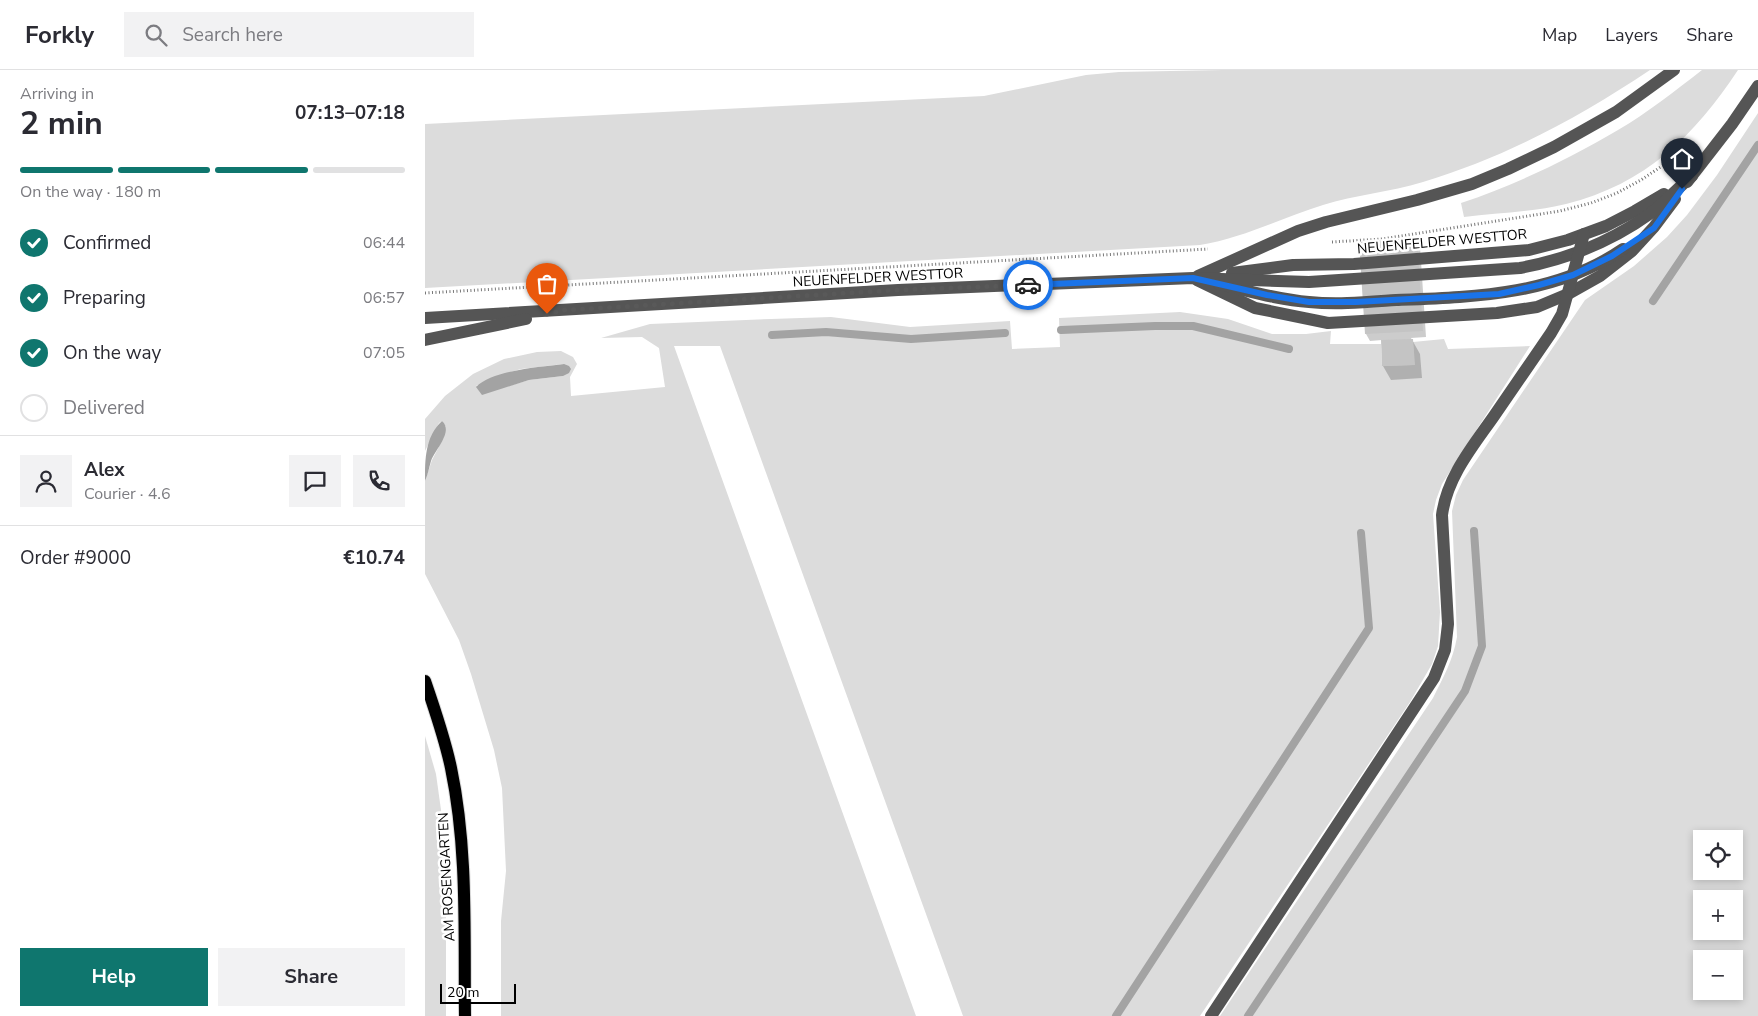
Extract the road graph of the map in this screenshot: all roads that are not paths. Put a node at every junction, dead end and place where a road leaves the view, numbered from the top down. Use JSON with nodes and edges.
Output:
{"nodes":[{"id":1,"x":1674,"y":70,"type":"edge"},
{"id":2,"x":1758,"y":86,"type":"edge"},
{"id":3,"x":1691,"y":176,"type":"junction"},
{"id":4,"x":1654,"y":228,"type":"junction"},
{"id":5,"x":1584,"y":234,"type":"junction"},
{"id":6,"x":1579,"y":252,"type":"junction"},
{"id":7,"x":1573,"y":275,"type":"junction"},
{"id":8,"x":1193,"y":278,"type":"junction"},
{"id":9,"x":1568,"y":294,"type":"junction"},
{"id":10,"x":565,"y":310,"type":"junction"},
{"id":11,"x":425,"y":318,"type":"edge"},
{"id":12,"x":425,"y":340,"type":"edge"},
{"id":13,"x":425,"y":681,"type":"edge"},
{"id":14,"x":465,"y":1016,"type":"edge"},
{"id":15,"x":1211,"y":1016,"type":"edge"}],
"edges":[{"from":1,"to":8,"type":"street"},
{"from":2,"to":3,"type":"street"},
{"from":3,"to":4,"type":"street"},
{"from":3,"to":5,"type":"street","name":"NEUENFELDER WESTTOR"},
{"from":3,"to":6,"type":"street","name":"NEUENFELDER WESTTOR"},
{"from":4,"to":7,"type":"street","name":"NEUENFELDER WESTTOR"},
{"from":4,"to":9,"type":"street","name":"NEUENFELDER WESTTOR"},
{"from":5,"to":6,"type":"street"},
{"from":5,"to":8,"type":"street","name":"NEUENFELDER WESTTOR"},
{"from":6,"to":7,"type":"street"},
{"from":6,"to":8,"type":"street","name":"NEUENFELDER WESTTOR"},
{"from":7,"to":8,"type":"street","name":"NEUENFELDER WESTTOR"},
{"from":7,"to":9,"type":"street"},
{"from":8,"to":9,"type":"street","name":"NEUENFELDER WESTTOR"},
{"from":8,"to":10,"type":"street","name":"NEUENFELDER WESTTOR"},
{"from":9,"to":15,"type":"street"},
{"from":10,"to":11,"type":"street","name":"NEUENFELDER WESTTOR"},
{"from":10,"to":12,"type":"street","name":"NEUENFELDER WESTTOR"},
{"from":13,"to":14,"type":"main road","name":"AM ROSENGARTEN"}]}
